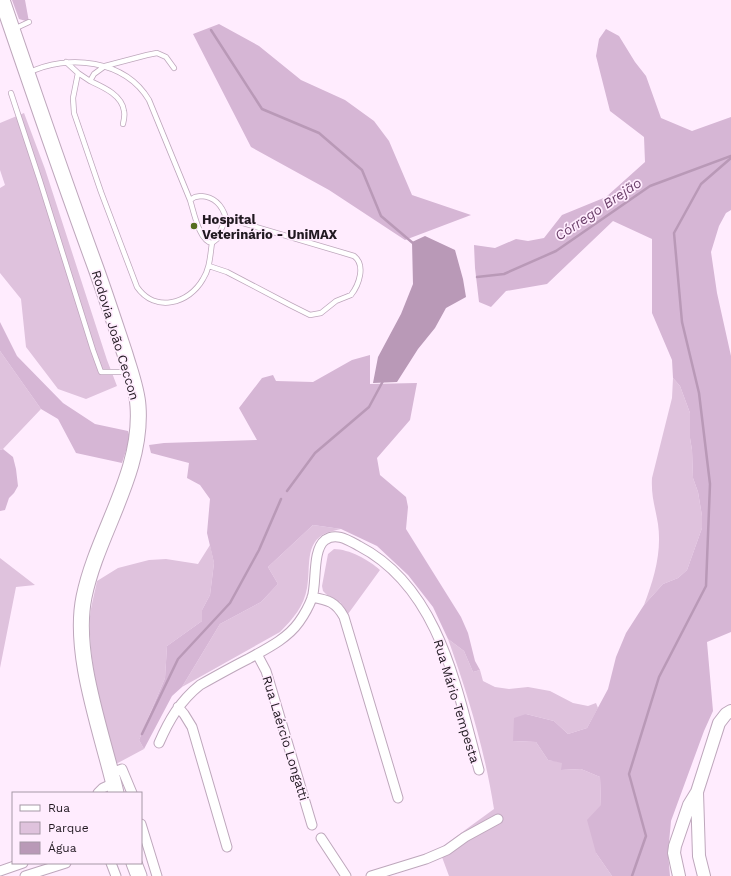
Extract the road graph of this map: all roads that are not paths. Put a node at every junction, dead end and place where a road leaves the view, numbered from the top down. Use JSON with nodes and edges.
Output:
{"nodes":[{"id":1,"x":2,"y":0,"type":"edge"},
{"id":2,"x":29,"y":22,"type":"dead end"},
{"id":3,"x":12,"y":30,"type":"junction"},
{"id":4,"x":66,"y":62,"type":"junction"},
{"id":5,"x":105,"y":66,"type":"junction"},
{"id":6,"x":174,"y":68,"type":"dead end"},
{"id":7,"x":27,"y":73,"type":"junction"},
{"id":8,"x":78,"y":73,"type":"junction"},
{"id":9,"x":90,"y":81,"type":"junction"},
{"id":10,"x":11,"y":93,"type":"dead end"},
{"id":11,"x":123,"y":124,"type":"dead end"},
{"id":12,"x":190,"y":200,"type":"junction"},
{"id":13,"x":226,"y":218,"type":"junction"},
{"id":14,"x":212,"y":243,"type":"junction"},
{"id":15,"x":209,"y":266,"type":"junction"},
{"id":16,"x":130,"y":369,"type":"junction"},
{"id":17,"x":312,"y":597,"type":"junction"},
{"id":18,"x":257,"y":654,"type":"junction"},
{"id":19,"x":178,"y":707,"type":"junction"},
{"id":20,"x":731,"y":711,"type":"edge"},
{"id":21,"x":159,"y":743,"type":"dead end"},
{"id":22,"x":479,"y":770,"type":"dead end"},
{"id":23,"x":114,"y":783,"type":"edge"},
{"id":24,"x":99,"y":792,"type":"edge"},
{"id":25,"x":132,"y":792,"type":"edge"},
{"id":26,"x":697,"y":792,"type":"junction"},
{"id":27,"x":398,"y":798,"type":"dead end"},
{"id":28,"x":498,"y":819,"type":"dead end"},
{"id":29,"x":312,"y":825,"type":"dead end"},
{"id":30,"x":142,"y":827,"type":"edge"},
{"id":31,"x":321,"y":838,"type":"dead end"},
{"id":32,"x":227,"y":847,"type":"dead end"},
{"id":33,"x":20,"y":864,"type":"edge"},
{"id":34,"x":63,"y":864,"type":"edge"},
{"id":35,"x":111,"y":864,"type":"edge"},
{"id":36,"x":134,"y":864,"type":"edge"},
{"id":37,"x":0,"y":871,"type":"edge"},
{"id":38,"x":25,"y":876,"type":"edge"},
{"id":39,"x":116,"y":876,"type":"edge"},
{"id":40,"x":138,"y":876,"type":"edge"},
{"id":41,"x":157,"y":876,"type":"edge"},
{"id":42,"x":346,"y":876,"type":"edge"},
{"id":43,"x":371,"y":876,"type":"edge"},
{"id":44,"x":679,"y":876,"type":"edge"},
{"id":45,"x":704,"y":876,"type":"edge"}],
"edges":[{"from":1,"to":3,"type":"main road","name":"Rodovia João Ceccon"},
{"from":2,"to":3,"type":"lane"},
{"from":3,"to":7,"type":"main road","name":"Rodovia João Ceccon"},
{"from":4,"to":5,"type":"lane"},
{"from":4,"to":7,"type":"lane"},
{"from":4,"to":8,"type":"lane"},
{"from":5,"to":6,"type":"lane"},
{"from":5,"to":9,"type":"lane"},
{"from":5,"to":12,"type":"lane"},
{"from":7,"to":16,"type":"main road","name":"Rodovia João Ceccon"},
{"from":8,"to":9,"type":"lane"},
{"from":8,"to":15,"type":"lane"},
{"from":9,"to":11,"type":"lane"},
{"from":10,"to":16,"type":"lane"},
{"from":12,"to":13,"type":"lane"},
{"from":12,"to":14,"type":"lane"},
{"from":13,"to":14,"type":"lane"},
{"from":13,"to":15,"type":"lane"},
{"from":14,"to":15,"type":"lane"},
{"from":16,"to":23,"type":"main road","name":"Rodovia João Ceccon"},
{"from":17,"to":18,"type":"street","name":"Rua Mário Tempesta"},
{"from":17,"to":22,"type":"street","name":"Rua Mário Tempesta"},
{"from":17,"to":27,"type":"street"},
{"from":18,"to":19,"type":"street","name":"Rua Mário Tempesta"},
{"from":18,"to":29,"type":"street","name":"Rua Laércio Longatti"},
{"from":19,"to":21,"type":"street","name":"Rua Mário Tempesta"},
{"from":19,"to":32,"type":"street"},
{"from":20,"to":26,"type":"street"},
{"from":23,"to":24,"type":"street"},
{"from":23,"to":25,"type":"street"},
{"from":26,"to":44,"type":"street"},
{"from":26,"to":45,"type":"street"},
{"from":28,"to":43,"type":"street"},
{"from":30,"to":41,"type":"street"},
{"from":31,"to":42,"type":"street"},
{"from":33,"to":37,"type":"street"},
{"from":34,"to":38,"type":"street"},
{"from":35,"to":39,"type":"street"},
{"from":36,"to":40,"type":"main road"}]}
